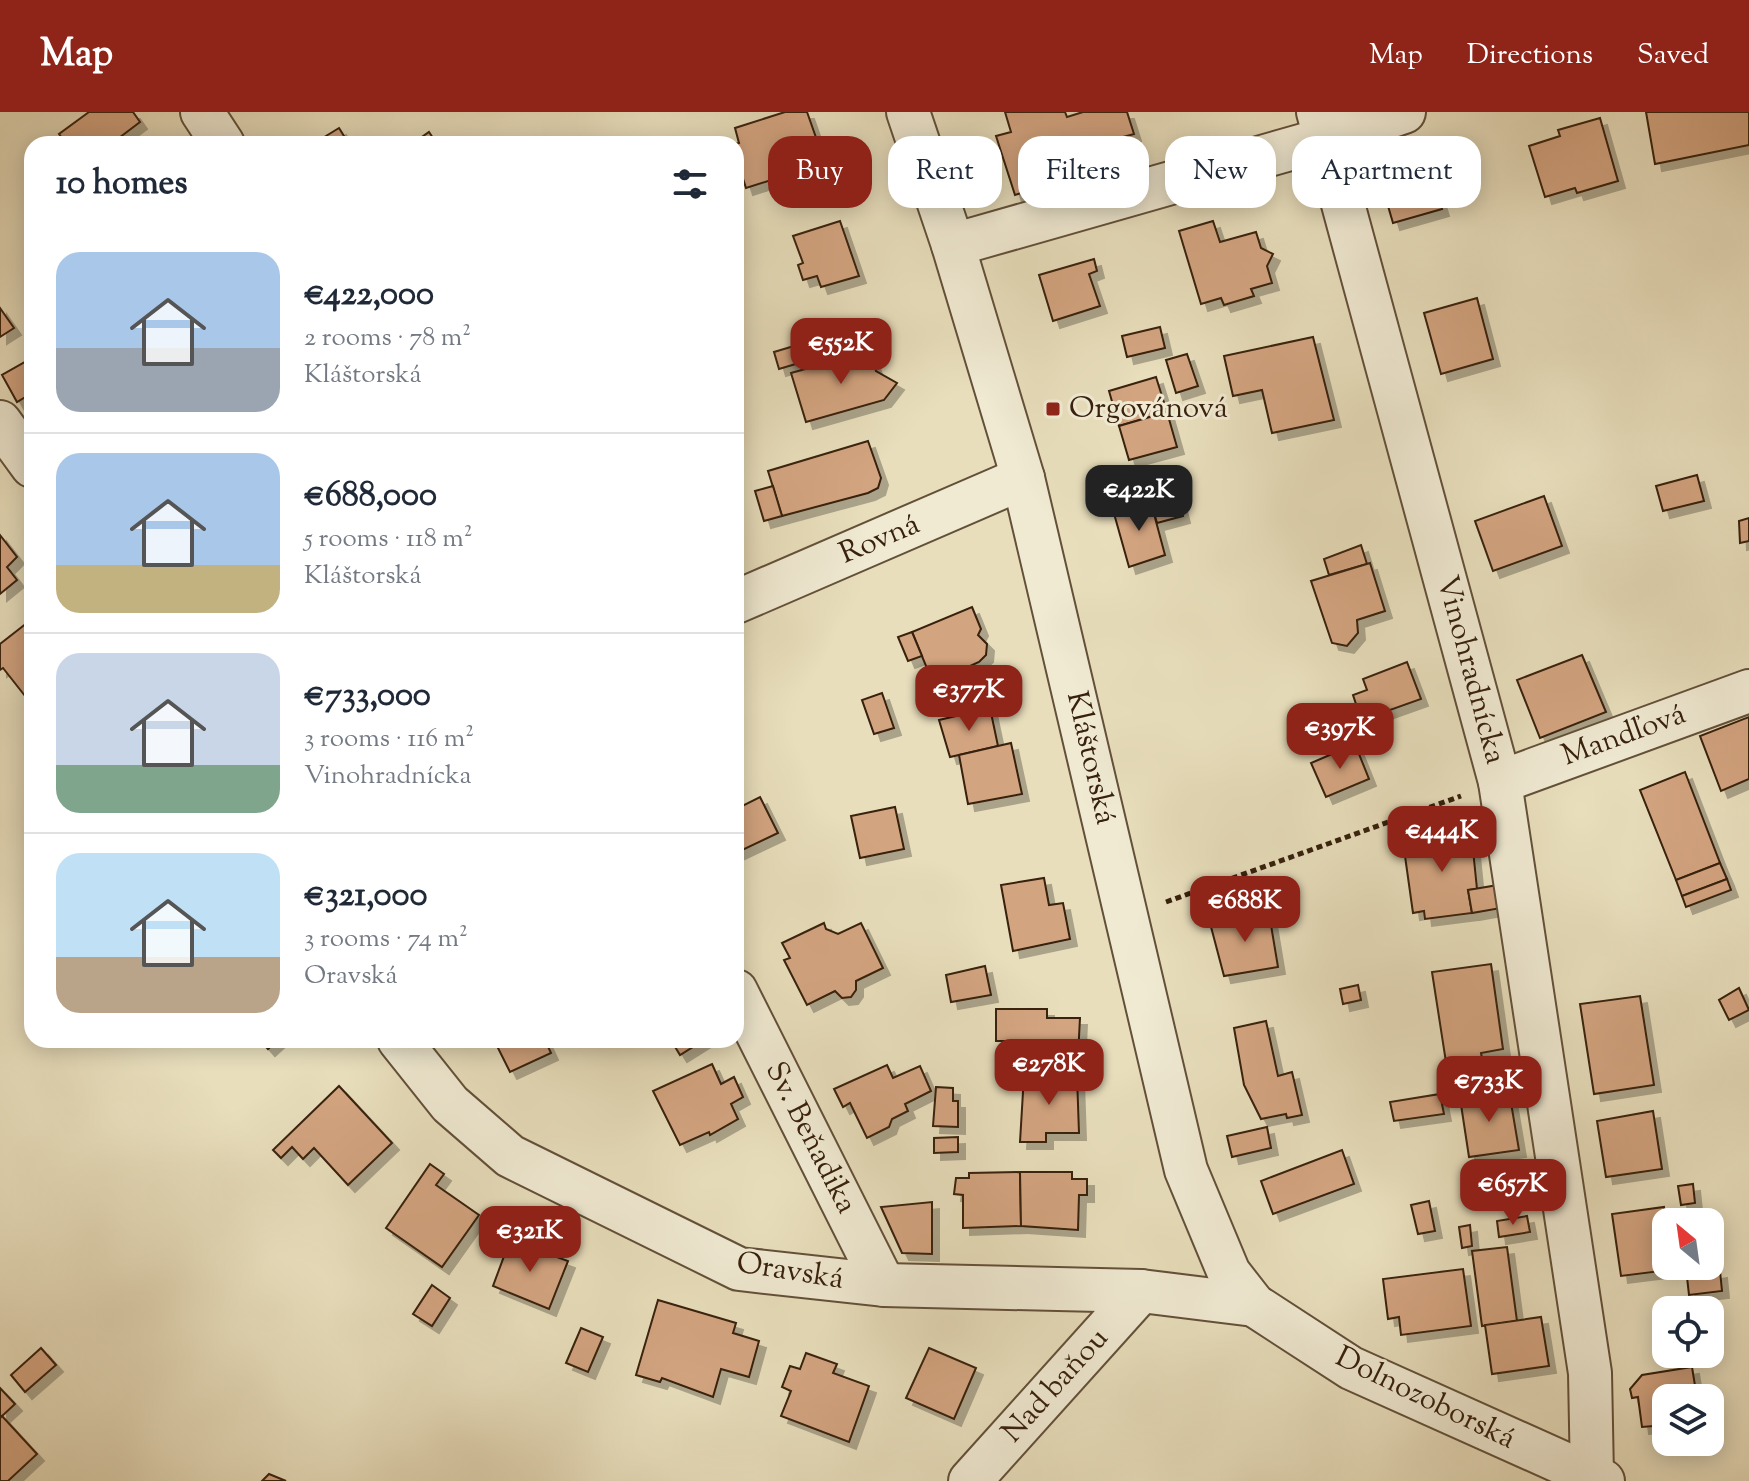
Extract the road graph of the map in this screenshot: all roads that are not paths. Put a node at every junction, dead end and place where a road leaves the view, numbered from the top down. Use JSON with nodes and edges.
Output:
{"nodes":[{"id":1,"x":202,"y":112,"type":"edge"},
{"id":2,"x":908,"y":112,"type":"edge"},
{"id":3,"x":1404,"y":112,"type":"edge"},
{"id":4,"x":1322,"y":125,"type":"edge"},
{"id":5,"x":218,"y":136,"type":"edge"},
{"id":6,"x":953,"y":245,"type":"junction"},
{"id":7,"x":0,"y":422,"type":"edge"},
{"id":8,"x":24,"y":455,"type":"edge"},
{"id":9,"x":1023,"y":478,"type":"junction"},
{"id":10,"x":744,"y":599,"type":"edge"},
{"id":11,"x":1749,"y":691,"type":"edge"},
{"id":12,"x":1500,"y":782,"type":"junction"},
{"id":13,"x":744,"y":1007,"type":"edge"},
{"id":14,"x":405,"y":1048,"type":"edge"},
{"id":15,"x":884,"y":1285,"type":"junction"},
{"id":16,"x":1141,"y":1291,"type":"junction"},
{"id":17,"x":1254,"y":1305,"type":"junction"},
{"id":18,"x":1598,"y":1479,"type":"edge"},
{"id":19,"x":970,"y":1481,"type":"edge"}],
"edges":[{"from":1,"to":5,"type":"street"},
{"from":2,"to":6,"type":"street","name":"Kláštorská"},
{"from":3,"to":4,"type":"street"},
{"from":4,"to":6,"type":"street"},
{"from":4,"to":12,"type":"street","name":"Vinohradnícka"},
{"from":6,"to":9,"type":"street","name":"Kláštorská"},
{"from":7,"to":8,"type":"street"},
{"from":9,"to":10,"type":"street","name":"Rovná"},
{"from":9,"to":17,"type":"street","name":"Kláštorská"},
{"from":11,"to":12,"type":"street","name":"Mandľová"},
{"from":12,"to":18,"type":"street","name":"Vinohradnícka"},
{"from":13,"to":15,"type":"street","name":"Sv. Beňadika"},
{"from":14,"to":15,"type":"street","name":"Oravská"},
{"from":15,"to":16,"type":"street","name":"Oravská"},
{"from":16,"to":17,"type":"street","name":"Oravská"},
{"from":16,"to":19,"type":"street","name":"Nad baňou"},
{"from":17,"to":18,"type":"street","name":"Dolnozoborská"}]}
